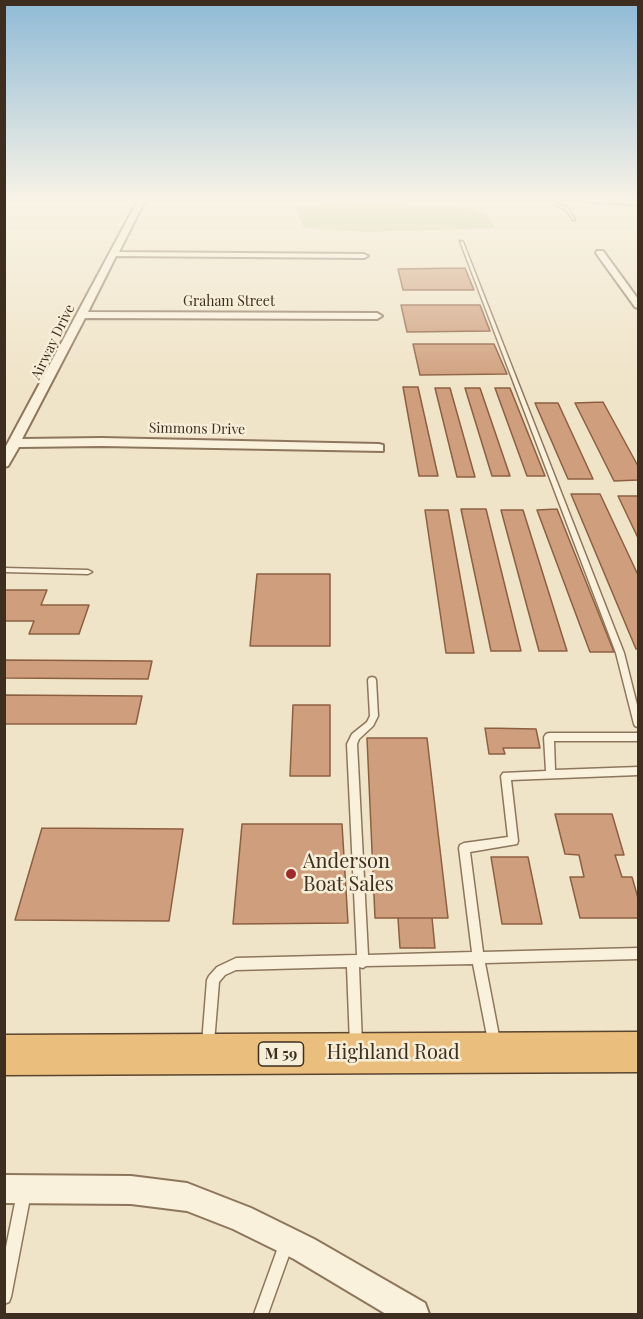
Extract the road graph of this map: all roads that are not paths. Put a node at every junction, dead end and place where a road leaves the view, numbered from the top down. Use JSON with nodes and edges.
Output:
{"nodes":[{"id":1,"x":109,"y":262,"type":"edge"},
{"id":2,"x":469,"y":262,"type":"edge"},
{"id":3,"x":606,"y":262,"type":"edge"},
{"id":4,"x":639,"y":305,"type":"edge"},
{"id":5,"x":81,"y":315,"type":"junction"},
{"id":6,"x":377,"y":316,"type":"dead end"},
{"id":7,"x":15,"y":444,"type":"junction"},
{"id":8,"x":379,"y":448,"type":"dead end"},
{"id":9,"x":4,"y":463,"type":"edge"},
{"id":10,"x":4,"y":570,"type":"edge"},
{"id":11,"x":88,"y":572,"type":"dead end"},
{"id":12,"x":372,"y":680,"type":"dead end"},
{"id":13,"x":639,"y":724,"type":"edge"},
{"id":14,"x":639,"y":737,"type":"edge"},
{"id":15,"x":639,"y":771,"type":"edge"},
{"id":16,"x":551,"y":774,"type":"junction"},
{"id":17,"x":639,"y":954,"type":"edge"},
{"id":18,"x":478,"y":958,"type":"junction"},
{"id":19,"x":358,"y":962,"type":"junction"},
{"id":20,"x":496,"y":1052,"type":"junction"},
{"id":21,"x":639,"y":1052,"type":"edge"},
{"id":22,"x":356,"y":1053,"type":"junction"},
{"id":23,"x":4,"y":1054,"type":"edge"},
{"id":24,"x":208,"y":1054,"type":"junction"},
{"id":25,"x":15,"y":1189,"type":"edge"},
{"id":26,"x":287,"y":1241,"type":"junction"},
{"id":27,"x":4,"y":1297,"type":"edge"},
{"id":28,"x":261,"y":1314,"type":"edge"},
{"id":29,"x":414,"y":1314,"type":"edge"}],
"edges":[{"from":1,"to":5,"type":"street","name":"Airway Drive"},
{"from":2,"to":13,"type":"lane"},
{"from":3,"to":4,"type":"street"},
{"from":5,"to":6,"type":"street","name":"Graham Street"},
{"from":5,"to":7,"type":"street","name":"Airway Drive"},
{"from":7,"to":8,"type":"street","name":"Simmons Drive"},
{"from":7,"to":9,"type":"street","name":"Airway Drive"},
{"from":10,"to":11,"type":"lane"},
{"from":12,"to":19,"type":"lane"},
{"from":14,"to":16,"type":"lane"},
{"from":15,"to":16,"type":"lane"},
{"from":16,"to":18,"type":"lane"},
{"from":17,"to":18,"type":"lane"},
{"from":18,"to":19,"type":"lane"},
{"from":18,"to":20,"type":"lane"},
{"from":19,"to":22,"type":"lane"},
{"from":19,"to":24,"type":"lane"},
{"from":20,"to":21,"type":"highway","name":"Highland Road","number":"M 59"},
{"from":20,"to":22,"type":"highway","name":"Highland Road","number":"M 59"},
{"from":22,"to":24,"type":"highway","name":"Highland Road","number":"M 59"},
{"from":23,"to":24,"type":"highway","name":"Highland Road","number":"M 59"},
{"from":25,"to":26,"type":"street"},
{"from":25,"to":27,"type":"lane"},
{"from":26,"to":28,"type":"lane"},
{"from":26,"to":29,"type":"street"}]}
